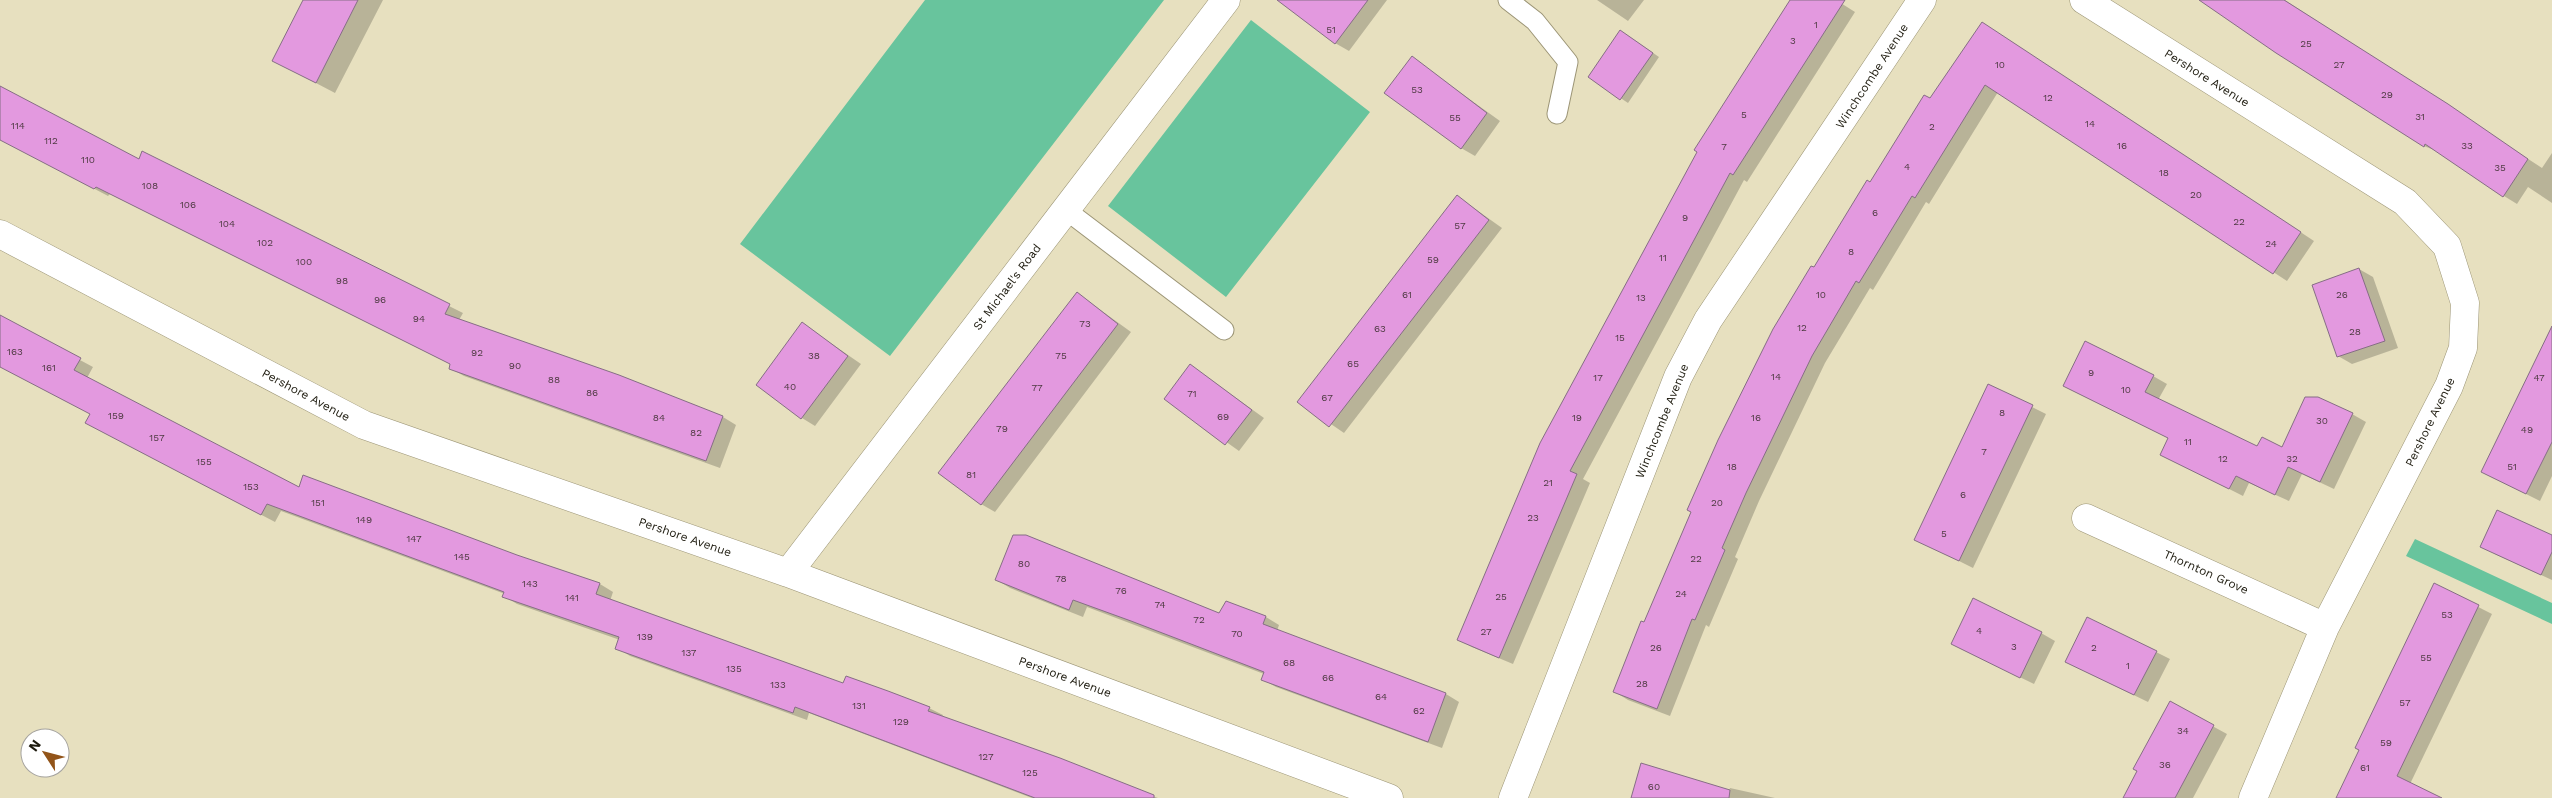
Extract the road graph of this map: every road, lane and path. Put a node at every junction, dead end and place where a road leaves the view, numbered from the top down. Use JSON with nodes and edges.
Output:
{"nodes":[{"id":1,"x":1226,"y":0,"type":"edge"},
{"id":2,"x":1508,"y":0,"type":"edge"},
{"id":3,"x":1922,"y":0,"type":"edge"},
{"id":4,"x":2084,"y":0,"type":"edge"},
{"id":5,"x":1557,"y":114,"type":"dead end"},
{"id":6,"x":1066,"y":210,"type":"junction"},
{"id":7,"x":0,"y":234,"type":"edge"},
{"id":8,"x":1224,"y":330,"type":"dead end"},
{"id":9,"x":2086,"y":518,"type":"dead end"},
{"id":10,"x":788,"y":573,"type":"junction"},
{"id":11,"x":2325,"y":626,"type":"junction"},
{"id":12,"x":1389,"y":798,"type":"edge"},
{"id":13,"x":1512,"y":798,"type":"edge"},
{"id":14,"x":2252,"y":798,"type":"edge"}],
"edges":[{"from":1,"to":6,"type":"street","name":"St Michael's Road"},
{"from":2,"to":5,"type":"lane"},
{"from":3,"to":13,"type":"street","name":"Winchcombe Avenue"},
{"from":4,"to":11,"type":"street","name":"Pershore Avenue"},
{"from":6,"to":8,"type":"lane"},
{"from":6,"to":10,"type":"street","name":"St Michael's Road"},
{"from":7,"to":10,"type":"street","name":"Pershore Avenue"},
{"from":9,"to":11,"type":"street","name":"Thornton Grove"},
{"from":10,"to":12,"type":"street","name":"Pershore Avenue"},
{"from":11,"to":14,"type":"street","name":"Pershore Avenue"}]}
